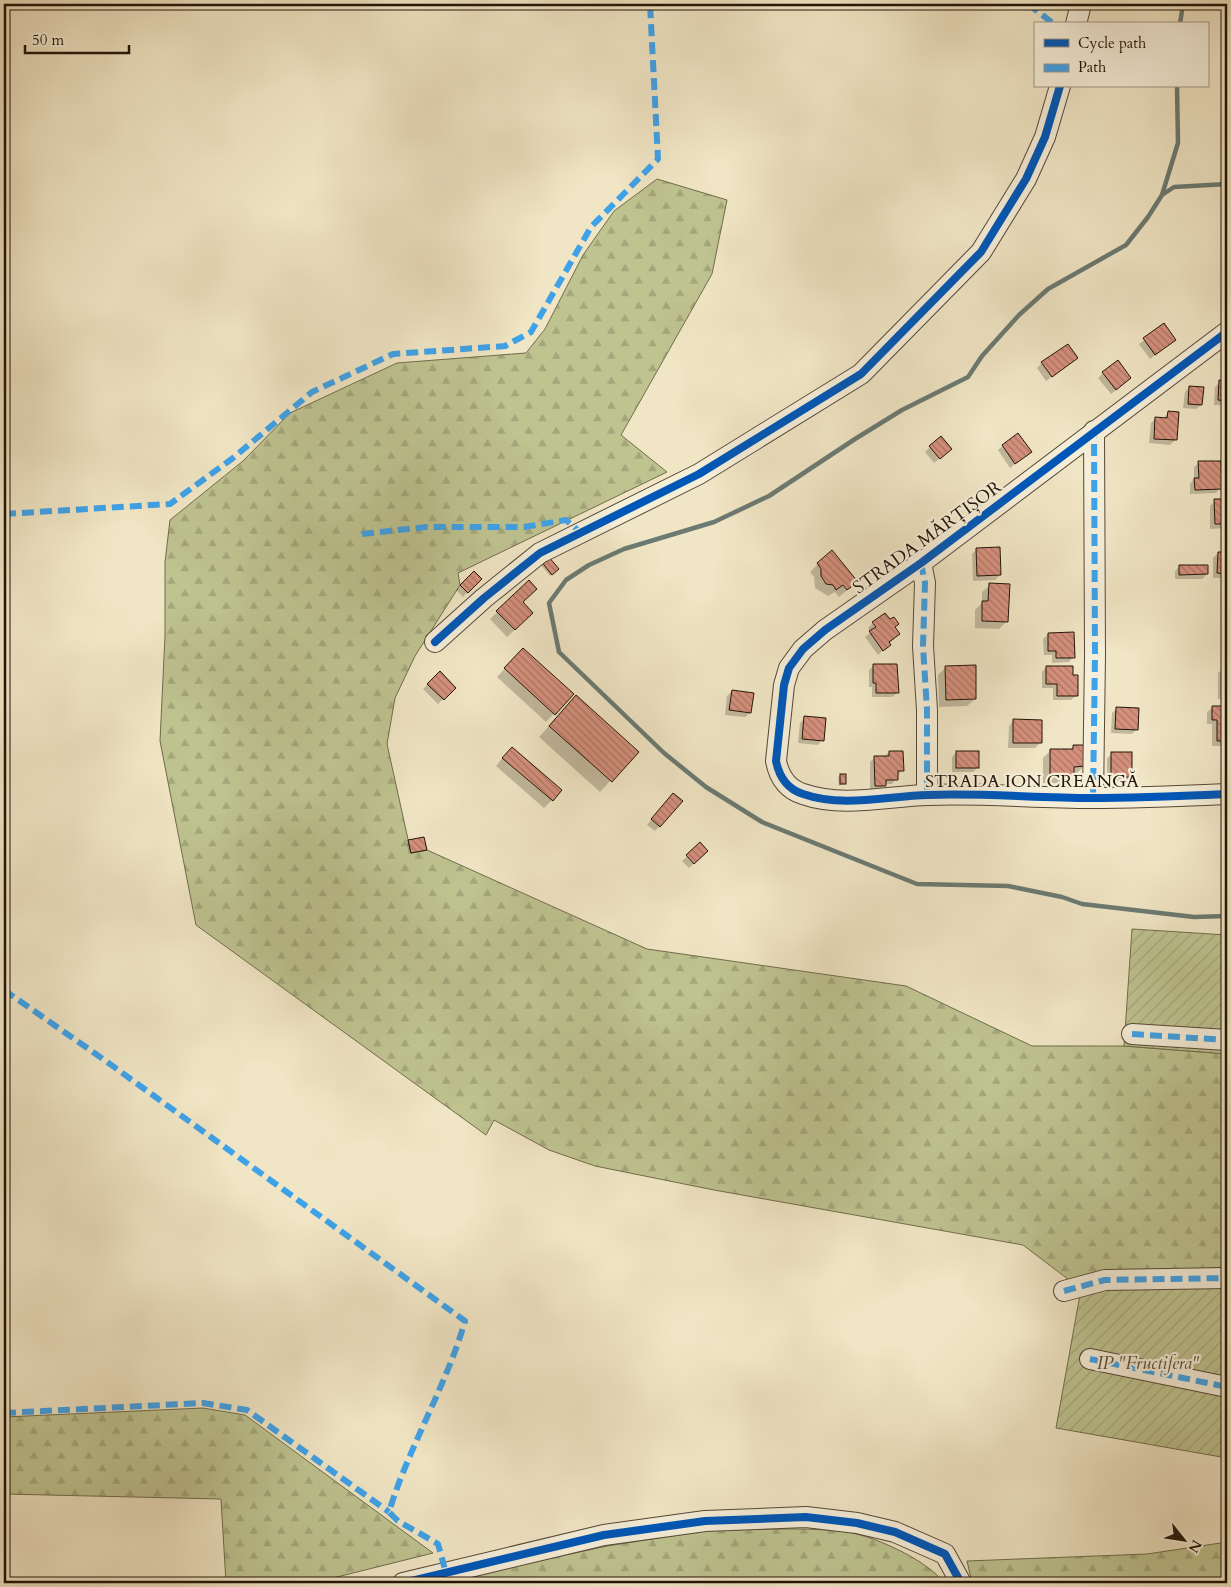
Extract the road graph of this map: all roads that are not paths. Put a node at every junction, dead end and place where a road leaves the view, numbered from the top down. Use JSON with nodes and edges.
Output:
{"nodes":[{"id":1,"x":1081,"y":4,"type":"edge"},
{"id":2,"x":1076,"y":22,"type":"edge"},
{"id":3,"x":1059,"y":88,"type":"edge"},
{"id":4,"x":1227,"y":332,"type":"edge"},
{"id":5,"x":1094,"y":431,"type":"junction"},
{"id":6,"x":921,"y":563,"type":"junction"},
{"id":7,"x":435,"y":642,"type":"dead end"},
{"id":8,"x":927,"y":794,"type":"junction"},
{"id":9,"x":1227,"y":794,"type":"edge"},
{"id":10,"x":1093,"y":798,"type":"junction"},
{"id":11,"x":837,"y":800,"type":"joint"},
{"id":12,"x":1132,"y":1034,"type":"dead end"},
{"id":13,"x":1227,"y":1040,"type":"edge"},
{"id":14,"x":1227,"y":1278,"type":"edge"},
{"id":15,"x":1064,"y":1291,"type":"dead end"},
{"id":16,"x":1090,"y":1359,"type":"dead end"},
{"id":17,"x":1227,"y":1387,"type":"edge"},
{"id":18,"x":403,"y":1583,"type":"edge"},
{"id":19,"x":961,"y":1583,"type":"edge"}],
"edges":[{"from":1,"to":2,"type":"street"},
{"from":3,"to":7,"type":"street"},
{"from":4,"to":5,"type":"street","name":"STRADA MĂRȚIȘOR"},
{"from":5,"to":6,"type":"street","name":"STRADA MĂRȚIȘOR"},
{"from":5,"to":10,"type":"street"},
{"from":6,"to":8,"type":"street"},
{"from":6,"to":11,"type":"street","name":"STRADA MĂRȚIȘOR"},
{"from":8,"to":10,"type":"street","name":"STRADA ION CREANGĂ"},
{"from":8,"to":11,"type":"street","name":"STRADA ION CREANGĂ"},
{"from":9,"to":10,"type":"street","name":"STRADA ION CREANGĂ"},
{"from":12,"to":13,"type":"street"},
{"from":14,"to":15,"type":"street"},
{"from":16,"to":17,"type":"street"},
{"from":18,"to":19,"type":"street"}]}
